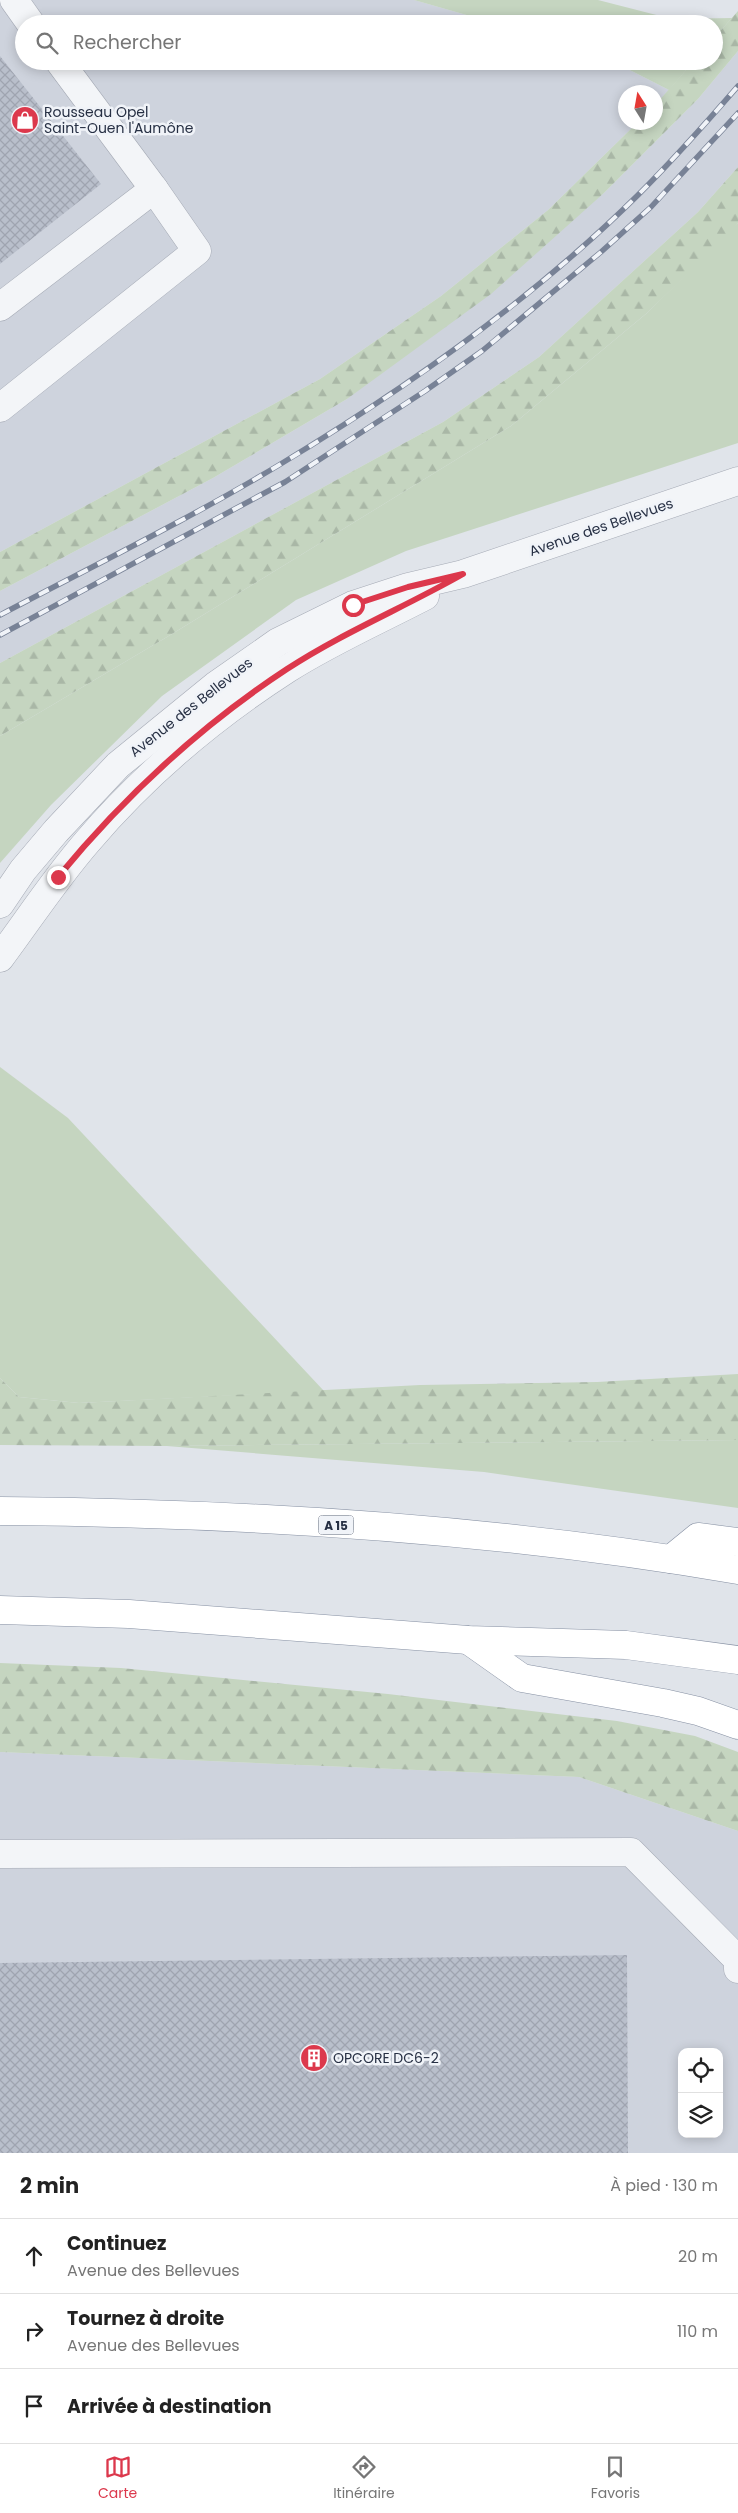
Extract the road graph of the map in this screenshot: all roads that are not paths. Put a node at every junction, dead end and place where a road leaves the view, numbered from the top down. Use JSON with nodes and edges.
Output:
{"nodes":[{"id":1,"x":14,"y":0,"type":"edge"},
{"id":2,"x":25,"y":15,"type":"edge"},
{"id":3,"x":66,"y":70,"type":"edge"},
{"id":4,"x":154,"y":189,"type":"junction"},
{"id":5,"x":0,"y":307,"type":"edge"},
{"id":6,"x":0,"y":408,"type":"edge"},
{"id":7,"x":738,"y":480,"type":"edge"},
{"id":8,"x":463,"y":574,"type":"junction"},
{"id":9,"x":0,"y":904,"type":"edge"},
{"id":10,"x":0,"y":958,"type":"edge"},
{"id":11,"x":0,"y":1511,"type":"edge"},
{"id":12,"x":738,"y":1542,"type":"edge"},
{"id":13,"x":671,"y":1558,"type":"junction"},
{"id":14,"x":738,"y":1570,"type":"edge"},
{"id":15,"x":0,"y":1610,"type":"edge"},
{"id":16,"x":468,"y":1640,"type":"junction"},
{"id":17,"x":738,"y":1660,"type":"edge"},
{"id":18,"x":738,"y":1725,"type":"edge"},
{"id":19,"x":0,"y":1854,"type":"edge"},
{"id":20,"x":738,"y":1969,"type":"edge"}],
"edges":[{"from":1,"to":2,"type":"street"},
{"from":3,"to":4,"type":"street"},
{"from":4,"to":5,"type":"street"},
{"from":4,"to":6,"type":"street"},
{"from":7,"to":8,"type":"street","name":"Avenue des Bellevues"},
{"from":8,"to":9,"type":"street","name":"Avenue des Bellevues"},
{"from":8,"to":10,"type":"street","name":"Avenue des Bellevues"},
{"from":11,"to":13,"type":"highway","number":"A 15"},
{"from":12,"to":13,"type":"highway"},
{"from":13,"to":14,"type":"highway","number":"A 15"},
{"from":15,"to":16,"type":"highway"},
{"from":16,"to":17,"type":"highway"},
{"from":16,"to":18,"type":"highway"},
{"from":19,"to":20,"type":"street"}]}
